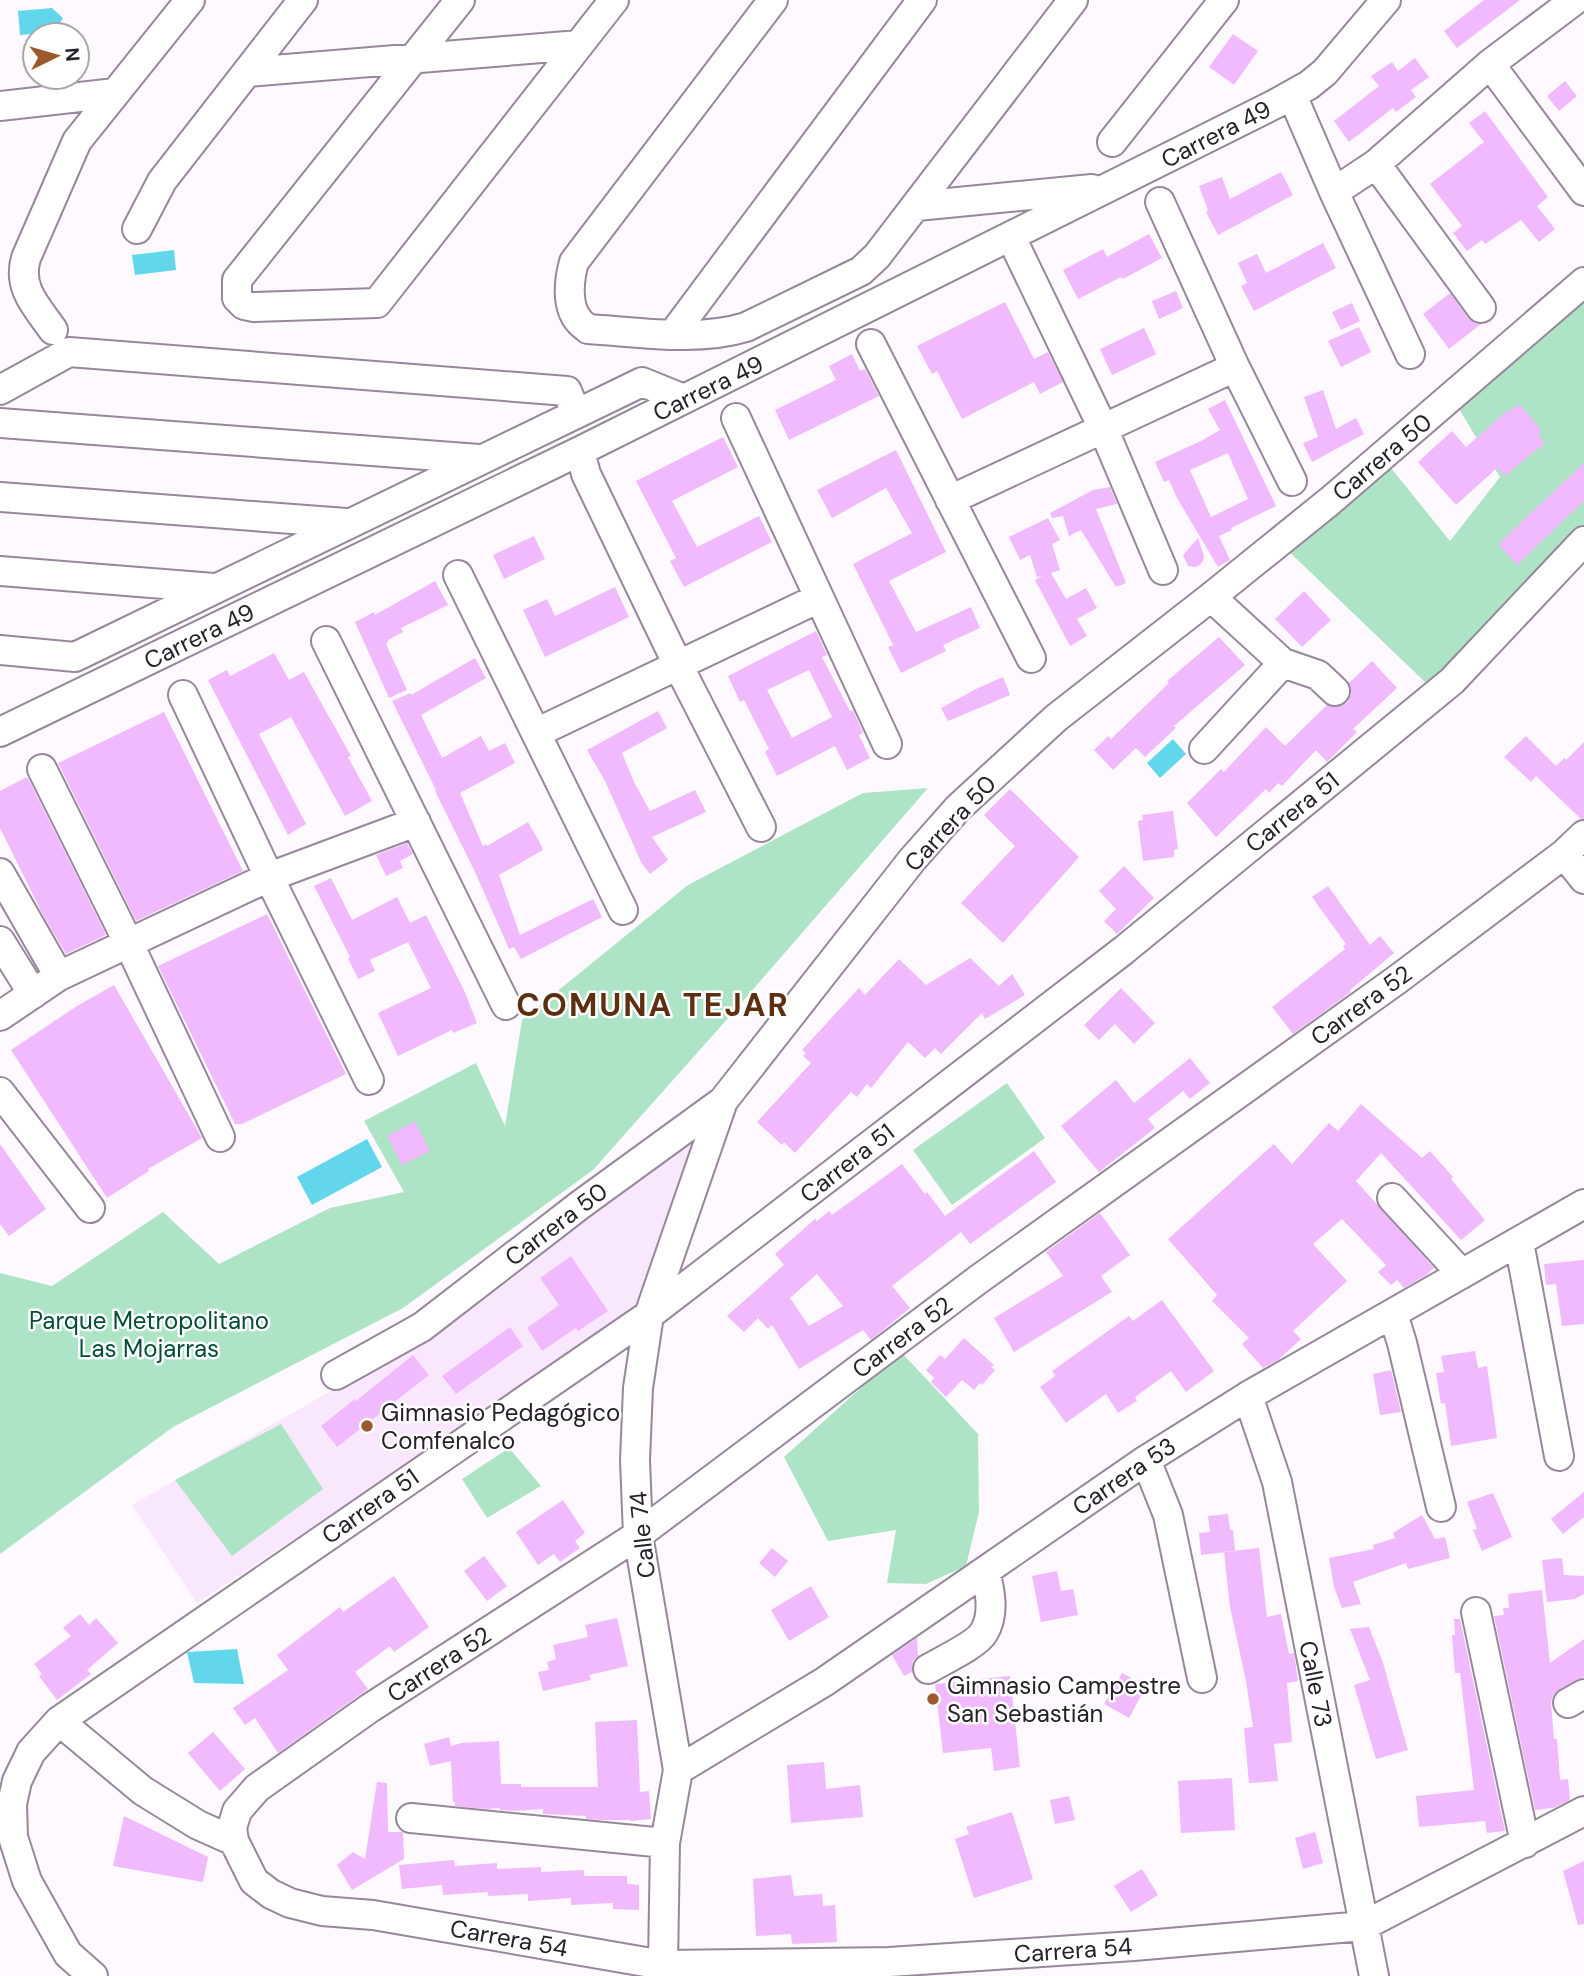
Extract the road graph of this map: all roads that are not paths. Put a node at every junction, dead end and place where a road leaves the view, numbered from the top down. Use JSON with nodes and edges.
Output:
{"nodes":[{"id":1,"x":190,"y":0,"type":"edge"},
{"id":2,"x":303,"y":0,"type":"edge"},
{"id":3,"x":460,"y":0,"type":"edge"},
{"id":4,"x":614,"y":0,"type":"edge"},
{"id":5,"x":773,"y":0,"type":"edge"},
{"id":6,"x":922,"y":0,"type":"edge"},
{"id":7,"x":1073,"y":0,"type":"edge"},
{"id":8,"x":1224,"y":0,"type":"edge"},
{"id":9,"x":1364,"y":0,"type":"edge"},
{"id":10,"x":1386,"y":0,"type":"edge"},
{"id":11,"x":1575,"y":0,"type":"edge"},
{"id":12,"x":1359,"y":32,"type":"junction"},
{"id":13,"x":579,"y":45,"type":"junction"},
{"id":14,"x":413,"y":59,"type":"junction"},
{"id":15,"x":1490,"y":64,"type":"junction"},
{"id":16,"x":247,"y":72,"type":"junction"},
{"id":17,"x":115,"y":93,"type":"junction"},
{"id":18,"x":1292,"y":95,"type":"junction"},
{"id":19,"x":0,"y":106,"type":"edge"},
{"id":20,"x":1112,"y":142,"type":"dead end"},
{"id":21,"x":1376,"y":164,"type":"junction"},
{"id":22,"x":1110,"y":187,"type":"junction"},
{"id":23,"x":1584,"y":191,"type":"edge"},
{"id":24,"x":1334,"y":192,"type":"junction"},
{"id":25,"x":1160,"y":202,"type":"dead end"},
{"id":26,"x":917,"y":206,"type":"junction"},
{"id":27,"x":137,"y":229,"type":"dead end"},
{"id":28,"x":1011,"y":237,"type":"junction"},
{"id":29,"x":1584,"y":282,"type":"edge"},
{"id":30,"x":1481,"y":307,"type":"dead end"},
{"id":31,"x":53,"y":330,"type":"dead end"},
{"id":32,"x":673,"y":334,"type":"junction"},
{"id":33,"x":871,"y":344,"type":"dead end"},
{"id":34,"x":1410,"y":354,"type":"dead end"},
{"id":35,"x":1235,"y":367,"type":"junction"},
{"id":36,"x":0,"y":390,"type":"edge"},
{"id":37,"x":684,"y":399,"type":"junction"},
{"id":38,"x":576,"y":413,"type":"junction"},
{"id":39,"x":736,"y":418,"type":"dead end"},
{"id":40,"x":0,"y":423,"type":"edge"},
{"id":41,"x":1103,"y":428,"type":"junction"},
{"id":42,"x":580,"y":451,"type":"junction"},
{"id":43,"x":482,"y":459,"type":"junction"},
{"id":44,"x":1292,"y":481,"type":"dead end"},
{"id":45,"x":0,"y":498,"type":"edge"},
{"id":46,"x":950,"y":500,"type":"junction"},
{"id":47,"x":349,"y":523,"type":"junction"},
{"id":48,"x":1584,"y":541,"type":"edge"},
{"id":49,"x":1163,"y":570,"type":"dead end"},
{"id":50,"x":0,"y":571,"type":"edge"},
{"id":51,"x":458,"y":575,"type":"dead end"},
{"id":52,"x":216,"y":588,"type":"junction"},
{"id":53,"x":1211,"y":597,"type":"junction"},
{"id":54,"x":818,"y":598,"type":"junction"},
{"id":55,"x":326,"y":641,"type":"dead end"},
{"id":56,"x":0,"y":650,"type":"edge"},
{"id":57,"x":1031,"y":658,"type":"dead end"},
{"id":58,"x":1283,"y":663,"type":"junction"},
{"id":59,"x":678,"y":665,"type":"junction"},
{"id":60,"x":1335,"y":691,"type":"dead end"},
{"id":61,"x":183,"y":695,"type":"dead end"},
{"id":62,"x":0,"y":732,"type":"edge"},
{"id":63,"x":536,"y":733,"type":"junction"},
{"id":64,"x":887,"y":744,"type":"dead end"},
{"id":65,"x":1203,"y":749,"type":"dead end"},
{"id":66,"x":42,"y":769,"type":"dead end"},
{"id":67,"x":415,"y":822,"type":"junction"},
{"id":68,"x":761,"y":827,"type":"dead end"},
{"id":69,"x":1574,"y":844,"type":"edge"},
{"id":70,"x":0,"y":873,"type":"edge"},
{"id":71,"x":269,"y":877,"type":"junction"},
{"id":72,"x":1584,"y":879,"type":"edge"},
{"id":73,"x":623,"y":910,"type":"dead end"},
{"id":74,"x":0,"y":941,"type":"edge"},
{"id":75,"x":129,"y":944,"type":"junction"},
{"id":76,"x":59,"y":976,"type":"junction"},
{"id":77,"x":33,"y":994,"type":"junction"},
{"id":78,"x":506,"y":1005,"type":"dead end"},
{"id":79,"x":0,"y":1016,"type":"edge"},
{"id":80,"x":369,"y":1080,"type":"dead end"},
{"id":81,"x":0,"y":1092,"type":"edge"},
{"id":82,"x":723,"y":1101,"type":"junction"},
{"id":83,"x":220,"y":1136,"type":"dead end"},
{"id":84,"x":1392,"y":1198,"type":"dead end"},
{"id":85,"x":1584,"y":1204,"type":"edge"},
{"id":86,"x":90,"y":1208,"type":"dead end"},
{"id":87,"x":1519,"y":1242,"type":"junction"},
{"id":88,"x":1462,"y":1274,"type":"junction"},
{"id":89,"x":1393,"y":1314,"type":"junction"},
{"id":90,"x":649,"y":1315,"type":"junction"},
{"id":91,"x":336,"y":1375,"type":"dead end"},
{"id":92,"x":1248,"y":1396,"type":"junction"},
{"id":93,"x":1559,"y":1456,"type":"dead end"},
{"id":94,"x":1146,"y":1460,"type":"junction"},
{"id":95,"x":1441,"y":1507,"type":"dead end"},
{"id":96,"x":638,"y":1535,"type":"junction"},
{"id":97,"x":985,"y":1571,"type":"junction"},
{"id":98,"x":1476,"y":1612,"type":"dead end"},
{"id":99,"x":928,"y":1669,"type":"dead end"},
{"id":100,"x":1202,"y":1678,"type":"dead end"},
{"id":101,"x":60,"y":1721,"type":"junction"},
{"id":102,"x":678,"y":1770,"type":"junction"},
{"id":103,"x":6,"y":1798,"type":"edge"},
{"id":104,"x":1584,"y":1811,"type":"edge"},
{"id":105,"x":411,"y":1818,"type":"dead end"},
{"id":106,"x":234,"y":1841,"type":"junction"},
{"id":107,"x":665,"y":1843,"type":"junction"},
{"id":108,"x":1525,"y":1843,"type":"junction"},
{"id":109,"x":1363,"y":1926,"type":"junction"},
{"id":110,"x":668,"y":1970,"type":"edge"},
{"id":111,"x":93,"y":1976,"type":"edge"},
{"id":112,"x":1374,"y":1976,"type":"edge"}],
"edges":[{"from":1,"to":17,"type":"street"},
{"from":2,"to":16,"type":"street"},
{"from":3,"to":14,"type":"street"},
{"from":4,"to":13,"type":"street"},
{"from":5,"to":32,"type":"street"},
{"from":6,"to":32,"type":"street"},
{"from":7,"to":26,"type":"street"},
{"from":8,"to":20,"type":"street"},
{"from":9,"to":12,"type":"street"},
{"from":10,"to":12,"type":"street","name":"Carrera 49"},
{"from":11,"to":15,"type":"street"},
{"from":12,"to":18,"type":"street","name":"Carrera 49"},
{"from":13,"to":14,"type":"street"},
{"from":13,"to":14,"type":"street"},
{"from":14,"to":16,"type":"street"},
{"from":15,"to":21,"type":"street"},
{"from":15,"to":23,"type":"street"},
{"from":16,"to":27,"type":"street"},
{"from":17,"to":19,"type":"street"},
{"from":17,"to":31,"type":"street"},
{"from":18,"to":22,"type":"street","name":"Carrera 49"},
{"from":18,"to":24,"type":"street"},
{"from":21,"to":24,"type":"street"},
{"from":21,"to":30,"type":"street"},
{"from":22,"to":26,"type":"street"},
{"from":22,"to":28,"type":"street","name":"Carrera 49"},
{"from":24,"to":34,"type":"street"},
{"from":25,"to":35,"type":"street"},
{"from":26,"to":32,"type":"street"},
{"from":28,"to":37,"type":"street","name":"Carrera 49"},
{"from":28,"to":41,"type":"street"},
{"from":29,"to":53,"type":"street","name":"Carrera 50"},
{"from":33,"to":46,"type":"street"},
{"from":35,"to":41,"type":"street"},
{"from":35,"to":44,"type":"street"},
{"from":36,"to":38,"type":"street"},
{"from":37,"to":38,"type":"street"},
{"from":37,"to":42,"type":"street","name":"Carrera 49"},
{"from":38,"to":43,"type":"street"},
{"from":39,"to":54,"type":"street"},
{"from":40,"to":43,"type":"street"},
{"from":41,"to":46,"type":"street"},
{"from":41,"to":49,"type":"street"},
{"from":42,"to":59,"type":"street"},
{"from":42,"to":62,"type":"street","name":"Carrera 49"},
{"from":43,"to":47,"type":"street"},
{"from":45,"to":47,"type":"street"},
{"from":46,"to":57,"type":"street"},
{"from":47,"to":52,"type":"street"},
{"from":48,"to":90,"type":"street","name":"Carrera 51"},
{"from":50,"to":52,"type":"street"},
{"from":51,"to":63,"type":"street"},
{"from":52,"to":56,"type":"street"},
{"from":53,"to":58,"type":"street"},
{"from":53,"to":82,"type":"street","name":"Carrera 50"},
{"from":54,"to":59,"type":"street"},
{"from":54,"to":64,"type":"street"},
{"from":55,"to":67,"type":"street"},
{"from":58,"to":60,"type":"street"},
{"from":58,"to":65,"type":"street"},
{"from":59,"to":63,"type":"street"},
{"from":59,"to":68,"type":"street"},
{"from":61,"to":71,"type":"street"},
{"from":63,"to":73,"type":"street"},
{"from":66,"to":75,"type":"street"},
{"from":67,"to":71,"type":"street"},
{"from":67,"to":78,"type":"street"},
{"from":69,"to":72,"type":"street"},
{"from":69,"to":96,"type":"street","name":"Carrera 52"},
{"from":70,"to":76,"type":"street"},
{"from":71,"to":75,"type":"street"},
{"from":71,"to":80,"type":"street"},
{"from":74,"to":77,"type":"street"},
{"from":75,"to":76,"type":"street"},
{"from":75,"to":83,"type":"street"},
{"from":76,"to":77,"type":"street"},
{"from":77,"to":79,"type":"street"},
{"from":81,"to":86,"type":"street"},
{"from":82,"to":90,"type":"street","name":"Calle 74"},
{"from":82,"to":91,"type":"street","name":"Carrera 50"},
{"from":84,"to":88,"type":"street"},
{"from":85,"to":87,"type":"street","name":"Carrera 53"},
{"from":87,"to":88,"type":"street","name":"Carrera 53"},
{"from":87,"to":93,"type":"street"},
{"from":88,"to":89,"type":"street","name":"Carrera 53"},
{"from":89,"to":92,"type":"street","name":"Carrera 53"},
{"from":89,"to":95,"type":"street"},
{"from":90,"to":96,"type":"street","name":"Calle 74"},
{"from":90,"to":101,"type":"street","name":"Carrera 51"},
{"from":92,"to":94,"type":"street","name":"Carrera 53"},
{"from":92,"to":109,"type":"street","name":"Calle 73"},
{"from":94,"to":97,"type":"street","name":"Carrera 53"},
{"from":94,"to":100,"type":"street"},
{"from":96,"to":102,"type":"street","name":"Calle 74"},
{"from":96,"to":106,"type":"street","name":"Carrera 52"},
{"from":97,"to":99,"type":"street"},
{"from":97,"to":102,"type":"street","name":"Carrera 53"},
{"from":98,"to":108,"type":"street"},
{"from":101,"to":103,"type":"street","name":"Carrera 51"},
{"from":101,"to":106,"type":"street"},
{"from":102,"to":107,"type":"street","name":"Calle 74"},
{"from":103,"to":111,"type":"street","name":"Carrera 51"},
{"from":104,"to":108,"type":"street","name":"Carrera 54"},
{"from":105,"to":107,"type":"street"},
{"from":106,"to":110,"type":"street","name":"Carrera 54"},
{"from":107,"to":110,"type":"street","name":"Calle 74"},
{"from":108,"to":109,"type":"street","name":"Carrera 54"},
{"from":109,"to":110,"type":"street","name":"Carrera 54"},
{"from":109,"to":112,"type":"street","name":"Calle 73"}]}
